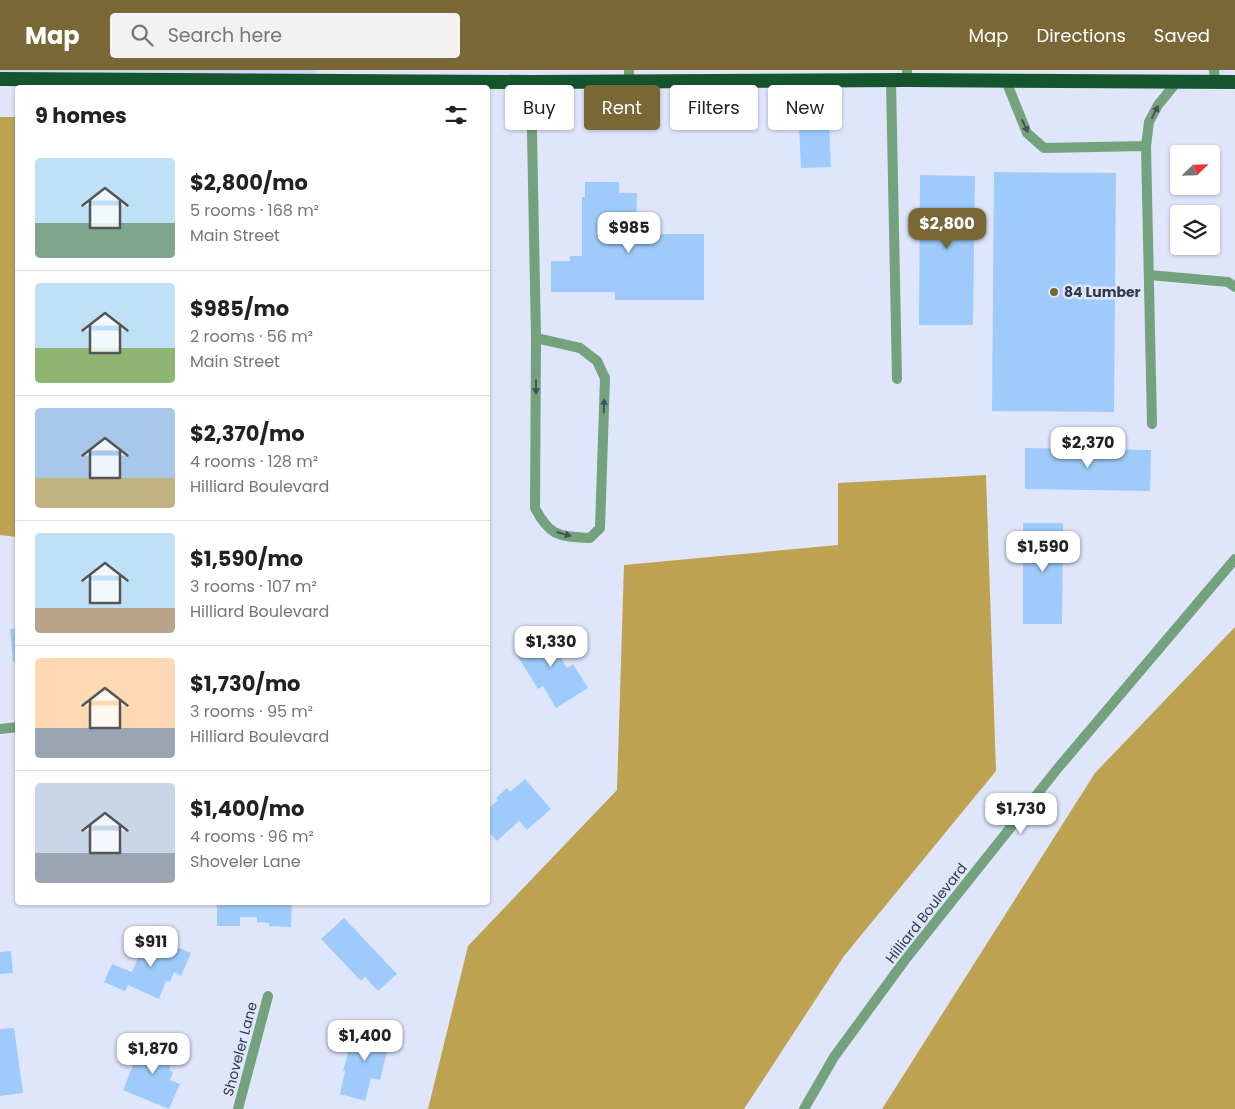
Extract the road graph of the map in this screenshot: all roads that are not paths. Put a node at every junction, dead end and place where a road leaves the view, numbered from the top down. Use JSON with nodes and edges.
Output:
{"nodes":[{"id":1,"x":191,"y":75,"type":"edge"},
{"id":2,"x":907,"y":75,"type":"edge"},
{"id":3,"x":629,"y":76,"type":"edge"},
{"id":4,"x":1215,"y":76,"type":"edge"},
{"id":5,"x":0,"y":79,"type":"edge"},
{"id":6,"x":891,"y":81,"type":"junction"},
{"id":7,"x":1006,"y":81,"type":"junction"},
{"id":8,"x":531,"y":82,"type":"junction"},
{"id":9,"x":1235,"y":82,"type":"edge"},
{"id":10,"x":1176,"y":83,"type":"junction"},
{"id":11,"x":1146,"y":146,"type":"junction"},
{"id":12,"x":1149,"y":275,"type":"junction"},
{"id":13,"x":1235,"y":288,"type":"edge"},
{"id":14,"x":536,"y":338,"type":"junction"},
{"id":15,"x":897,"y":379,"type":"dead end"},
{"id":16,"x":1152,"y":424,"type":"dead end"},
{"id":17,"x":1235,"y":559,"type":"edge"},
{"id":18,"x":15,"y":727,"type":"edge"},
{"id":19,"x":0,"y":729,"type":"edge"},
{"id":20,"x":268,"y":996,"type":"dead end"},
{"id":21,"x":238,"y":1109,"type":"edge"},
{"id":22,"x":804,"y":1109,"type":"edge"}],
"edges":[{"from":1,"to":5,"type":"highway"},
{"from":1,"to":8,"type":"highway"},
{"from":2,"to":6,"type":"highway"},
{"from":2,"to":7,"type":"highway"},
{"from":3,"to":6,"type":"highway"},
{"from":3,"to":8,"type":"highway"},
{"from":4,"to":9,"type":"highway"},
{"from":4,"to":10,"type":"highway"},
{"from":6,"to":15,"type":"street"},
{"from":7,"to":10,"type":"highway"},
{"from":7,"to":11,"type":"street","one_way":true},
{"from":8,"to":14,"type":"street"},
{"from":11,"to":10,"type":"street","one_way":true},
{"from":11,"to":12,"type":"street"},
{"from":12,"to":13,"type":"street"},
{"from":12,"to":16,"type":"street"},
{"from":14,"to":14,"type":"street","one_way":true},
{"from":17,"to":22,"type":"street","name":"Hilliard Boulevard"},
{"from":18,"to":19,"type":"street"},
{"from":20,"to":21,"type":"street","name":"Shoveler Lane"}]}
